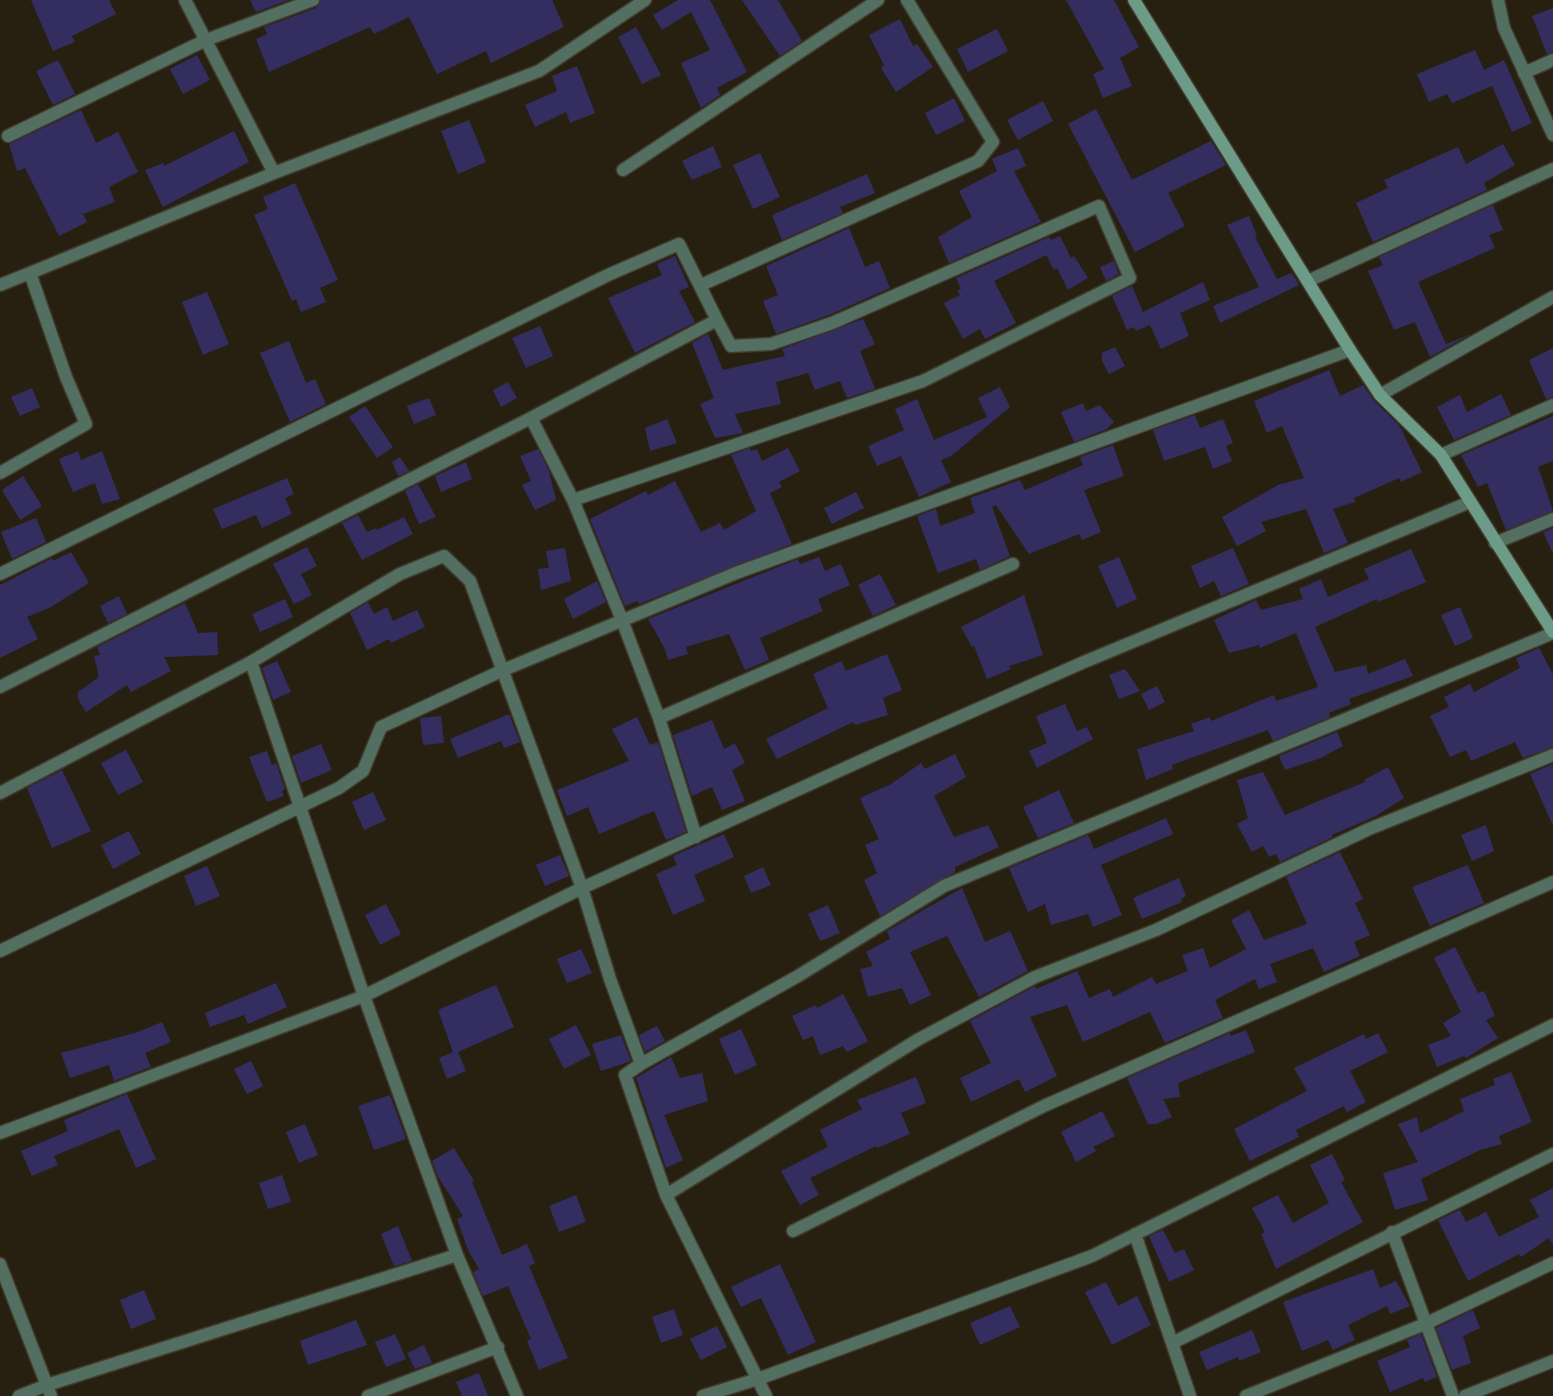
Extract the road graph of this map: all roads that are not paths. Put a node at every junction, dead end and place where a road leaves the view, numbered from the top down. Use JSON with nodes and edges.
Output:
{"nodes":[{"id":1,"x":185,"y":0,"type":"edge"},
{"id":2,"x":313,"y":0,"type":"edge"},
{"id":3,"x":645,"y":0,"type":"edge"},
{"id":4,"x":878,"y":0,"type":"edge"},
{"id":5,"x":907,"y":0,"type":"edge"},
{"id":6,"x":1134,"y":0,"type":"edge"},
{"id":7,"x":1498,"y":0,"type":"edge"},
{"id":8,"x":206,"y":40,"type":"junction"},
{"id":9,"x":1553,"y":60,"type":"edge"},
{"id":10,"x":1524,"y":73,"type":"junction"},
{"id":11,"x":1553,"y":135,"type":"edge"},
{"id":12,"x":8,"y":136,"type":"dead end"},
{"id":13,"x":1553,"y":169,"type":"edge"},
{"id":14,"x":623,"y":170,"type":"dead end"},
{"id":15,"x":274,"y":173,"type":"junction"},
{"id":16,"x":30,"y":273,"type":"junction"},
{"id":17,"x":1308,"y":281,"type":"junction"},
{"id":18,"x":0,"y":285,"type":"edge"},
{"id":19,"x":700,"y":285,"type":"junction"},
{"id":20,"x":1553,"y":297,"type":"edge"},
{"id":21,"x":717,"y":320,"type":"junction"},
{"id":22,"x":1350,"y":350,"type":"junction"},
{"id":23,"x":1380,"y":395,"type":"junction"},
{"id":24,"x":1553,"y":405,"type":"edge"},
{"id":25,"x":531,"y":418,"type":"junction"},
{"id":26,"x":1441,"y":455,"type":"junction"},
{"id":27,"x":0,"y":473,"type":"edge"},
{"id":28,"x":573,"y":500,"type":"junction"},
{"id":29,"x":1470,"y":502,"type":"junction"},
{"id":30,"x":1553,"y":519,"type":"edge"},
{"id":31,"x":1495,"y":543,"type":"junction"},
{"id":32,"x":1013,"y":564,"type":"dead end"},
{"id":33,"x":0,"y":574,"type":"edge"},
{"id":34,"x":622,"y":620,"type":"junction"},
{"id":35,"x":1553,"y":633,"type":"edge"},
{"id":36,"x":251,"y":662,"type":"junction"},
{"id":37,"x":501,"y":671,"type":"junction"},
{"id":38,"x":0,"y":687,"type":"edge"},
{"id":39,"x":659,"y":718,"type":"junction"},
{"id":40,"x":1553,"y":755,"type":"edge"},
{"id":41,"x":0,"y":793,"type":"edge"},
{"id":42,"x":300,"y":807,"type":"junction"},
{"id":43,"x":696,"y":837,"type":"junction"},
{"id":44,"x":1553,"y":882,"type":"edge"},
{"id":45,"x":582,"y":888,"type":"junction"},
{"id":46,"x":0,"y":951,"type":"edge"},
{"id":47,"x":364,"y":996,"type":"junction"},
{"id":48,"x":1553,"y":1025,"type":"edge"},
{"id":49,"x":641,"y":1064,"type":"junction"},
{"id":50,"x":0,"y":1133,"type":"edge"},
{"id":51,"x":1553,"y":1154,"type":"edge"},
{"id":52,"x":666,"y":1196,"type":"junction"},
{"id":53,"x":793,"y":1231,"type":"dead end"},
{"id":54,"x":1392,"y":1232,"type":"junction"},
{"id":55,"x":1135,"y":1234,"type":"junction"},
{"id":56,"x":457,"y":1255,"type":"junction"},
{"id":57,"x":1553,"y":1263,"type":"edge"},
{"id":58,"x":0,"y":1266,"type":"edge"},
{"id":59,"x":1425,"y":1324,"type":"junction"},
{"id":60,"x":1172,"y":1343,"type":"junction"},
{"id":61,"x":498,"y":1347,"type":"junction"},
{"id":62,"x":1553,"y":1361,"type":"edge"},
{"id":63,"x":758,"y":1379,"type":"junction"},
{"id":64,"x":49,"y":1390,"type":"edge"},
{"id":65,"x":19,"y":1396,"type":"edge"},
{"id":66,"x":368,"y":1396,"type":"edge"},
{"id":67,"x":517,"y":1396,"type":"edge"},
{"id":68,"x":703,"y":1396,"type":"edge"},
{"id":69,"x":766,"y":1396,"type":"edge"},
{"id":70,"x":1190,"y":1396,"type":"edge"},
{"id":71,"x":1246,"y":1396,"type":"edge"},
{"id":72,"x":1453,"y":1396,"type":"edge"},
{"id":73,"x":1465,"y":1396,"type":"edge"}],
"edges":[{"from":1,"to":8,"type":"street"},
{"from":2,"to":8,"type":"street"},
{"from":3,"to":15,"type":"street"},
{"from":4,"to":14,"type":"street"},
{"from":5,"to":19,"type":"street"},
{"from":6,"to":17,"type":"street"},
{"from":7,"to":10,"type":"street"},
{"from":8,"to":12,"type":"street"},
{"from":8,"to":15,"type":"street"},
{"from":9,"to":10,"type":"street"},
{"from":10,"to":11,"type":"street"},
{"from":13,"to":17,"type":"street"},
{"from":15,"to":16,"type":"street"},
{"from":16,"to":18,"type":"street"},
{"from":16,"to":27,"type":"street"},
{"from":17,"to":22,"type":"street"},
{"from":19,"to":21,"type":"street"},
{"from":19,"to":33,"type":"street"},
{"from":20,"to":23,"type":"street"},
{"from":21,"to":25,"type":"street"},
{"from":21,"to":28,"type":"street"},
{"from":22,"to":23,"type":"street"},
{"from":22,"to":34,"type":"street"},
{"from":23,"to":26,"type":"street"},
{"from":24,"to":26,"type":"street"},
{"from":25,"to":28,"type":"street"},
{"from":25,"to":38,"type":"street"},
{"from":26,"to":29,"type":"street"},
{"from":28,"to":34,"type":"street"},
{"from":29,"to":31,"type":"street"},
{"from":29,"to":43,"type":"street"},
{"from":30,"to":31,"type":"street"},
{"from":31,"to":35,"type":"street"},
{"from":32,"to":39,"type":"street"},
{"from":34,"to":37,"type":"street"},
{"from":34,"to":39,"type":"street"},
{"from":35,"to":49,"type":"street"},
{"from":36,"to":37,"type":"street"},
{"from":36,"to":41,"type":"street"},
{"from":36,"to":42,"type":"street"},
{"from":37,"to":42,"type":"street"},
{"from":37,"to":45,"type":"street"},
{"from":39,"to":43,"type":"street"},
{"from":40,"to":52,"type":"street"},
{"from":42,"to":46,"type":"street"},
{"from":42,"to":47,"type":"street"},
{"from":43,"to":45,"type":"street"},
{"from":44,"to":53,"type":"street"},
{"from":45,"to":47,"type":"street"},
{"from":45,"to":49,"type":"street"},
{"from":47,"to":50,"type":"street"},
{"from":47,"to":56,"type":"street"},
{"from":48,"to":55,"type":"street"},
{"from":49,"to":52,"type":"street"},
{"from":51,"to":54,"type":"street"},
{"from":52,"to":63,"type":"street"},
{"from":54,"to":59,"type":"street"},
{"from":54,"to":60,"type":"street"},
{"from":55,"to":60,"type":"street"},
{"from":55,"to":63,"type":"street"},
{"from":56,"to":61,"type":"street"},
{"from":56,"to":64,"type":"street"},
{"from":57,"to":59,"type":"street"},
{"from":58,"to":64,"type":"street"},
{"from":59,"to":71,"type":"street"},
{"from":59,"to":72,"type":"street"},
{"from":60,"to":70,"type":"street"},
{"from":61,"to":66,"type":"street"},
{"from":61,"to":67,"type":"street"},
{"from":62,"to":73,"type":"street"},
{"from":63,"to":68,"type":"street"},
{"from":63,"to":69,"type":"street"},
{"from":64,"to":65,"type":"street"}]}
